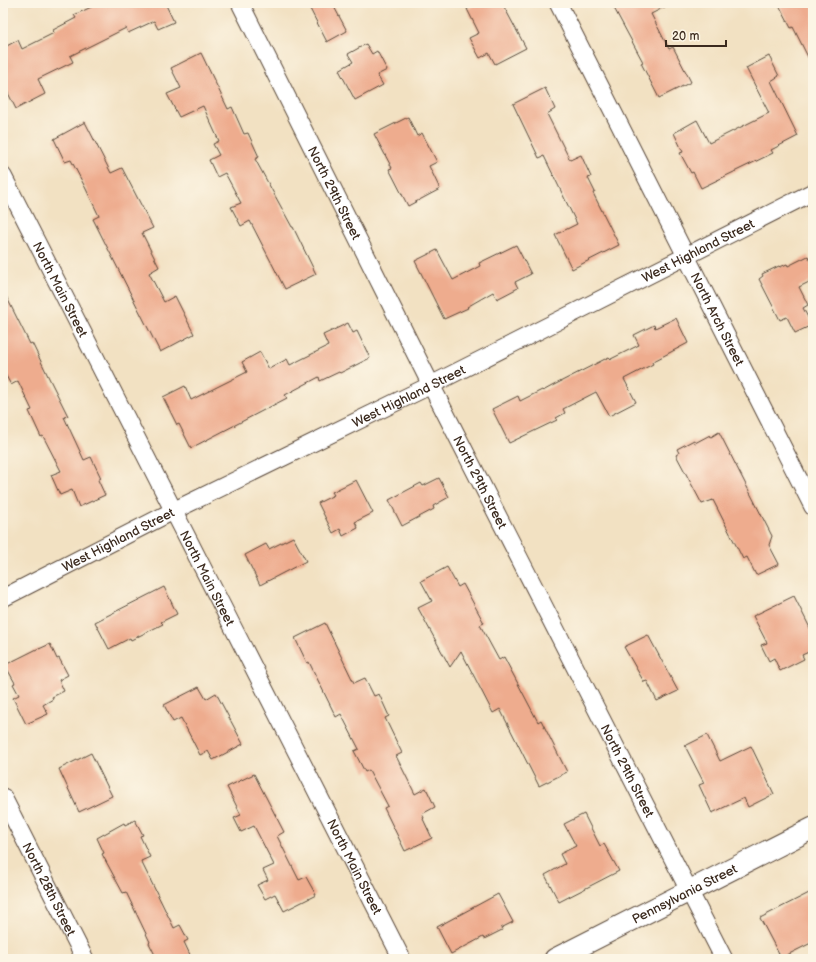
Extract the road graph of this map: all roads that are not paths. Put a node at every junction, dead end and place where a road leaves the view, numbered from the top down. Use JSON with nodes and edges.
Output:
{"nodes":[{"id":1,"x":240,"y":3,"type":"edge"},
{"id":2,"x":558,"y":3,"type":"edge"},
{"id":3,"x":3,"y":176,"type":"edge"},
{"id":4,"x":813,"y":192,"type":"edge"},
{"id":5,"x":686,"y":257,"type":"junction"},
{"id":6,"x":431,"y":385,"type":"junction"},
{"id":7,"x":813,"y":507,"type":"edge"},
{"id":8,"x":175,"y":510,"type":"junction"},
{"id":9,"x":3,"y":598,"type":"edge"},
{"id":10,"x":3,"y":797,"type":"edge"},
{"id":11,"x":813,"y":828,"type":"edge"},
{"id":12,"x":690,"y":890,"type":"junction"},
{"id":13,"x":85,"y":959,"type":"edge"},
{"id":14,"x":402,"y":959,"type":"edge"},
{"id":15,"x":555,"y":959,"type":"edge"},
{"id":16,"x":724,"y":959,"type":"edge"}],
"edges":[{"from":1,"to":6,"type":"street","name":"North 29th Street"},
{"from":2,"to":5,"type":"street","name":"North Arch Street"},
{"from":3,"to":8,"type":"street","name":"North Main Street"},
{"from":4,"to":5,"type":"street","name":"West Highland Street"},
{"from":5,"to":6,"type":"street","name":"West Highland Street"},
{"from":5,"to":7,"type":"street","name":"North Arch Street"},
{"from":6,"to":8,"type":"street","name":"West Highland Street"},
{"from":6,"to":12,"type":"street","name":"North 29th Street"},
{"from":8,"to":9,"type":"street","name":"West Highland Street"},
{"from":8,"to":14,"type":"street","name":"North Main Street"},
{"from":10,"to":13,"type":"street","name":"North 28th Street"},
{"from":11,"to":12,"type":"street","name":"Pennsylvania Street"},
{"from":12,"to":15,"type":"street","name":"Pennsylvania Street"},
{"from":12,"to":16,"type":"street","name":"North 29th Street"}]}
